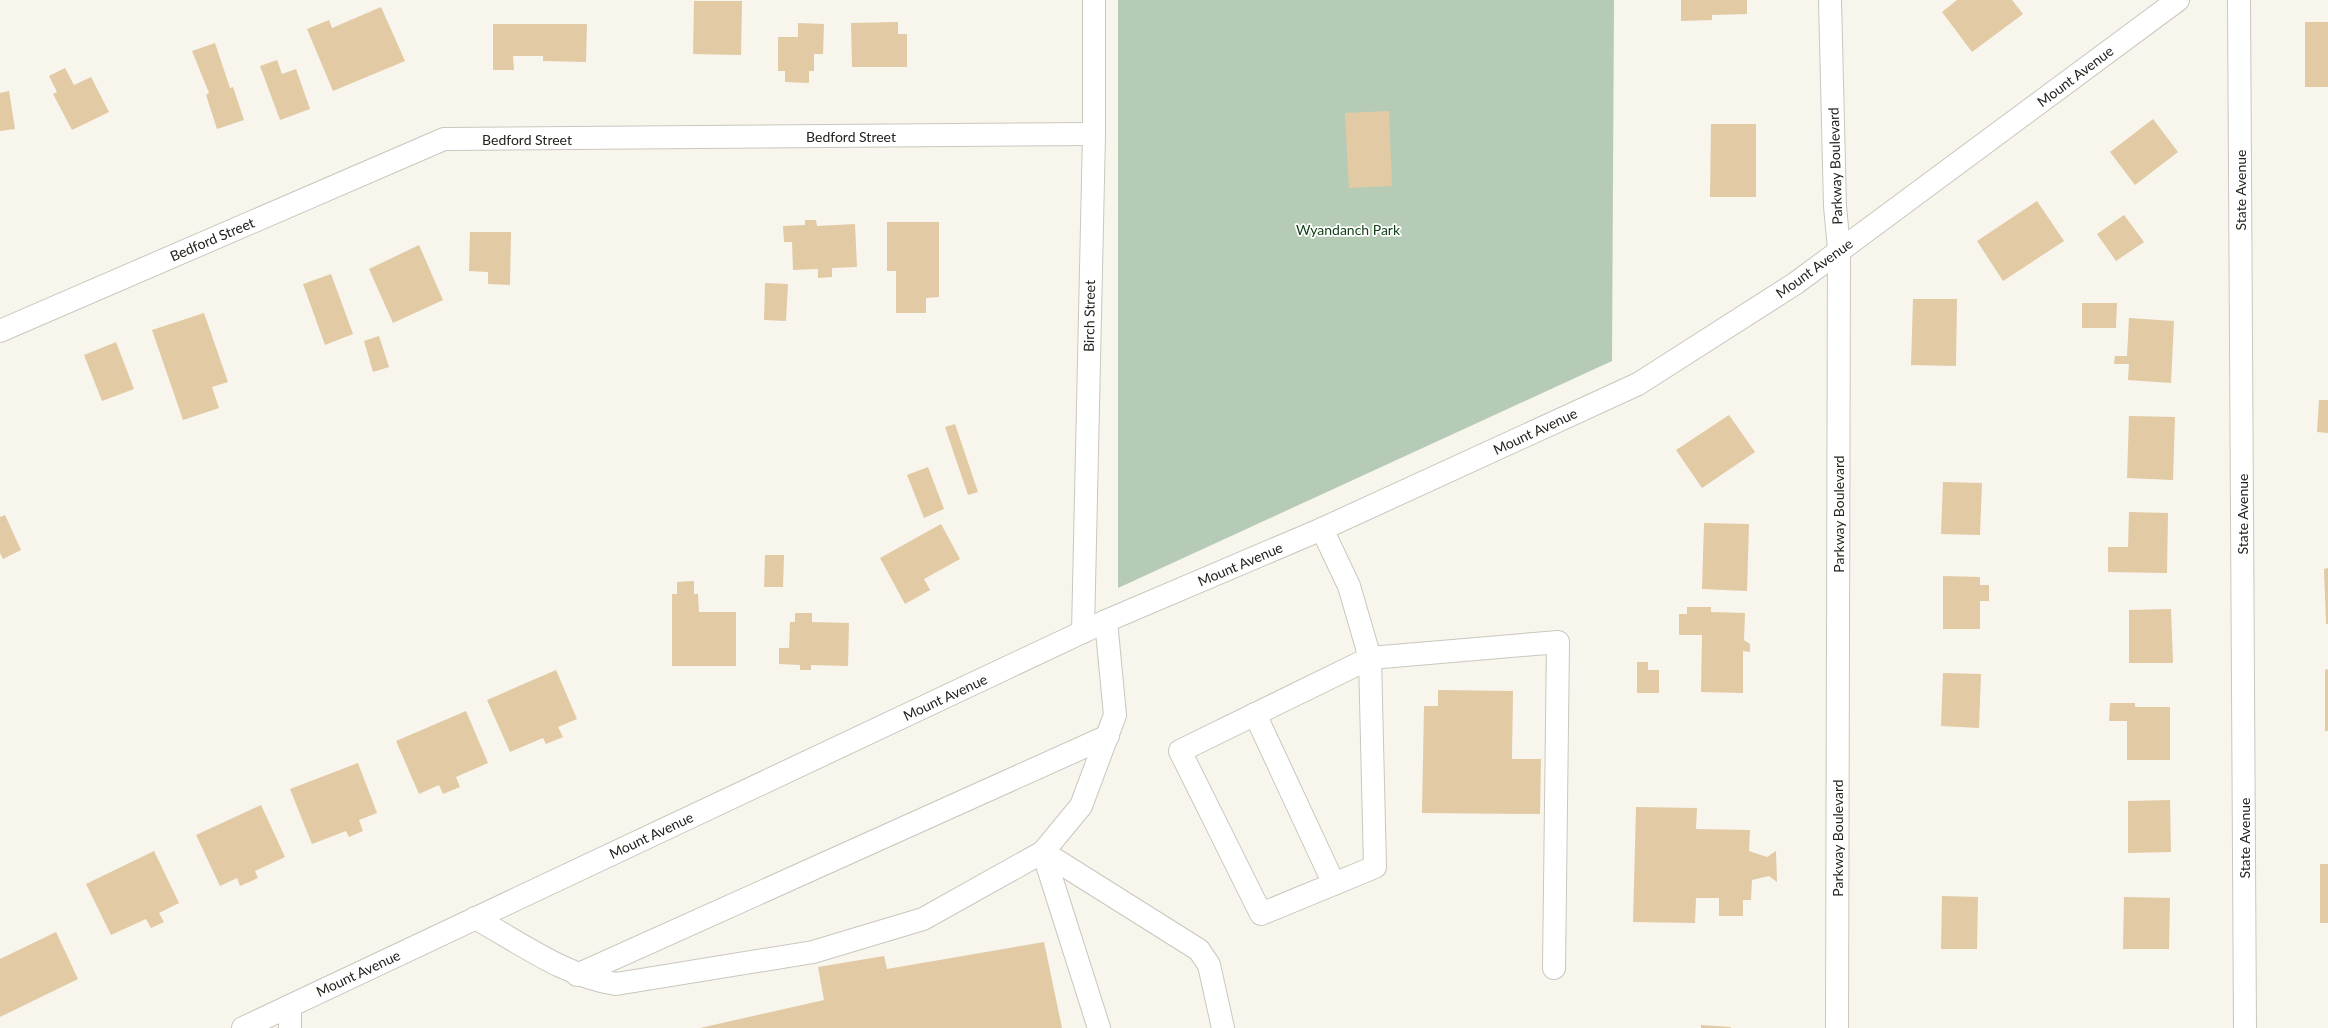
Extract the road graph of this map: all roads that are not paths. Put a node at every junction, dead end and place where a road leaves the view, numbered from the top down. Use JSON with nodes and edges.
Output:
{"nodes":[{"id":1,"x":1094,"y":0,"type":"edge"},
{"id":2,"x":1830,"y":0,"type":"edge"},
{"id":3,"x":2178,"y":0,"type":"edge"},
{"id":4,"x":2239,"y":0,"type":"edge"},
{"id":5,"x":1094,"y":134,"type":"junction"},
{"id":6,"x":1839,"y":249,"type":"junction"},
{"id":7,"x":0,"y":331,"type":"edge"},
{"id":8,"x":1322,"y":529,"type":"junction"},
{"id":9,"x":1106,"y":621,"type":"junction"},
{"id":10,"x":1083,"y":632,"type":"junction"},
{"id":11,"x":1370,"y":658,"type":"junction"},
{"id":12,"x":1255,"y":714,"type":"junction"},
{"id":13,"x":1108,"y":736,"type":"junction"},
{"id":14,"x":1043,"y":852,"type":"junction"},
{"id":15,"x":1334,"y":884,"type":"junction"},
{"id":16,"x":475,"y":918,"type":"junction"},
{"id":17,"x":1554,"y":968,"type":"dead end"},
{"id":18,"x":578,"y":975,"type":"junction"},
{"id":19,"x":290,"y":1006,"type":"junction"},
{"id":20,"x":243,"y":1028,"type":"edge"},
{"id":21,"x":290,"y":1028,"type":"edge"},
{"id":22,"x":1099,"y":1028,"type":"edge"},
{"id":23,"x":1223,"y":1028,"type":"edge"},
{"id":24,"x":1837,"y":1028,"type":"edge"},
{"id":25,"x":2245,"y":1028,"type":"edge"}],
"edges":[{"from":1,"to":5,"type":"street","name":"Birch Street"},
{"from":2,"to":6,"type":"street","name":"Parkway Boulevard"},
{"from":3,"to":6,"type":"street","name":"Mount Avenue"},
{"from":4,"to":25,"type":"street","name":"State Avenue"},
{"from":5,"to":7,"type":"street","name":"Bedford Street"},
{"from":5,"to":10,"type":"street","name":"Birch Street"},
{"from":6,"to":8,"type":"street","name":"Mount Avenue"},
{"from":6,"to":24,"type":"street","name":"Parkway Boulevard"},
{"from":8,"to":9,"type":"street","name":"Mount Avenue"},
{"from":8,"to":11,"type":"street"},
{"from":9,"to":10,"type":"street","name":"Mount Avenue"},
{"from":9,"to":13,"type":"street"},
{"from":10,"to":16,"type":"street","name":"Mount Avenue"},
{"from":11,"to":12,"type":"street"},
{"from":11,"to":15,"type":"street"},
{"from":11,"to":17,"type":"street"},
{"from":12,"to":15,"type":"street"},
{"from":12,"to":15,"type":"street"},
{"from":13,"to":14,"type":"street"},
{"from":13,"to":18,"type":"street"},
{"from":14,"to":18,"type":"street"},
{"from":14,"to":22,"type":"street"},
{"from":14,"to":23,"type":"street"},
{"from":16,"to":18,"type":"street"},
{"from":16,"to":19,"type":"street","name":"Mount Avenue"},
{"from":19,"to":20,"type":"street","name":"Mount Avenue"},
{"from":19,"to":21,"type":"street"}]}
